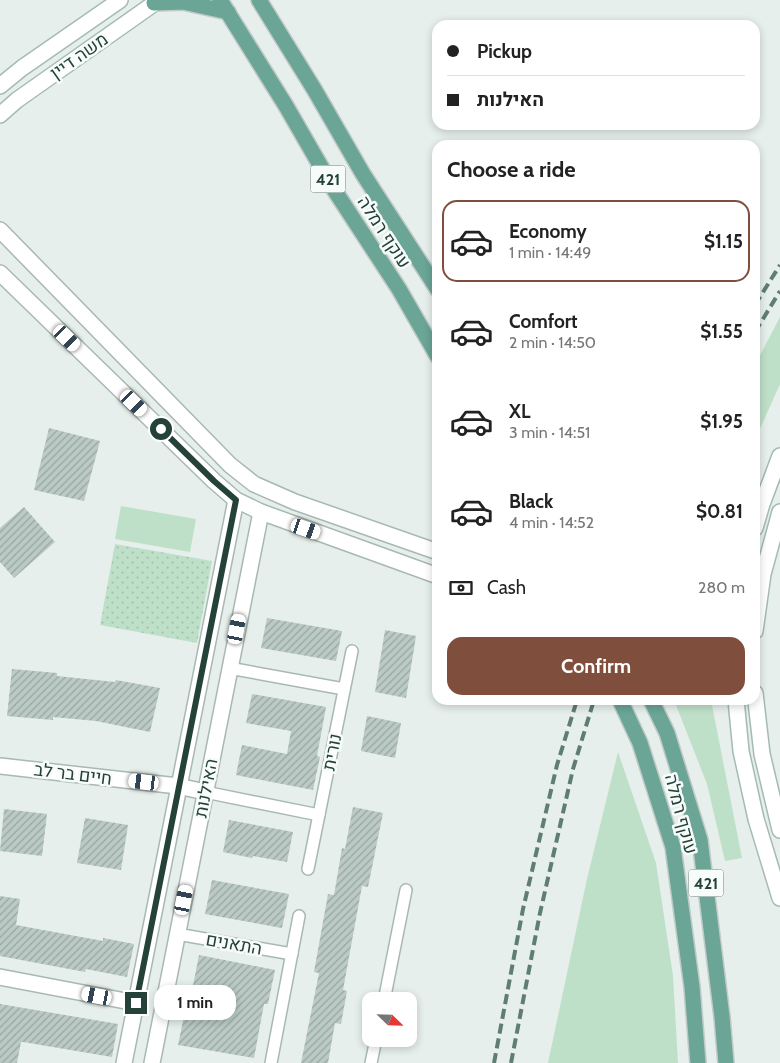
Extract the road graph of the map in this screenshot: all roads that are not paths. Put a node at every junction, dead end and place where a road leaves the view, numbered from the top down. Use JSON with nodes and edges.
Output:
{"nodes":[{"id":1,"x":120,"y":0,"type":"edge"},
{"id":2,"x":259,"y":0,"type":"edge"},
{"id":3,"x":157,"y":2,"type":"edge"},
{"id":4,"x":224,"y":6,"type":"edge"},
{"id":5,"x":0,"y":86,"type":"edge"},
{"id":6,"x":0,"y":115,"type":"edge"},
{"id":7,"x":0,"y":230,"type":"edge"},
{"id":8,"x":0,"y":273,"type":"edge"},
{"id":9,"x":432,"y":281,"type":"edge"},
{"id":10,"x":432,"y":347,"type":"edge"},
{"id":11,"x":780,"y":456,"type":"edge"},
{"id":12,"x":236,"y":500,"type":"junction"},
{"id":13,"x":760,"y":511,"type":"edge"},
{"id":14,"x":261,"y":512,"type":"junction"},
{"id":15,"x":780,"y":512,"type":"edge"},
{"id":16,"x":432,"y":550,"type":"edge"},
{"id":17,"x":432,"y":574,"type":"edge"},
{"id":18,"x":760,"y":595,"type":"edge"},
{"id":19,"x":352,"y":651,"type":"dead end"},
{"id":20,"x":202,"y":664,"type":"junction"},
{"id":21,"x":229,"y":668,"type":"junction"},
{"id":22,"x":344,"y":689,"type":"junction"},
{"id":23,"x":622,"y":705,"type":"edge"},
{"id":24,"x":654,"y":705,"type":"edge"},
{"id":25,"x":736,"y":705,"type":"edge"},
{"id":26,"x":756,"y":705,"type":"edge"},
{"id":27,"x":0,"y":766,"type":"edge"},
{"id":28,"x":178,"y":786,"type":"junction"},
{"id":29,"x":205,"y":792,"type":"junction"},
{"id":30,"x":319,"y":815,"type":"junction"},
{"id":31,"x":780,"y":830,"type":"edge"},
{"id":32,"x":308,"y":869,"type":"dead end"},
{"id":33,"x":406,"y":890,"type":"dead end"},
{"id":34,"x":780,"y":898,"type":"edge"},
{"id":35,"x":299,"y":916,"type":"dead end"},
{"id":36,"x":177,"y":934,"type":"junction"},
{"id":37,"x":292,"y":954,"type":"junction"},
{"id":38,"x":0,"y":978,"type":"edge"},
{"id":39,"x":386,"y":992,"type":"edge"},
{"id":40,"x":136,"y":1003,"type":"junction"},
{"id":41,"x":374,"y":1048,"type":"edge"},
{"id":42,"x":124,"y":1063,"type":"edge"},
{"id":43,"x":152,"y":1063,"type":"edge"},
{"id":44,"x":156,"y":1063,"type":"edge"},
{"id":45,"x":271,"y":1063,"type":"edge"},
{"id":46,"x":371,"y":1063,"type":"edge"},
{"id":47,"x":698,"y":1063,"type":"edge"},
{"id":48,"x":726,"y":1063,"type":"edge"}],
"edges":[{"from":1,"to":5,"type":"street","name":"משה דיין"},
{"from":2,"to":9,"type":"main road","name":"עוקף רמלה","number":"421"},
{"from":3,"to":4,"type":"main road"},
{"from":3,"to":6,"type":"street","name":"משה דיין"},
{"from":4,"to":10,"type":"main road","name":"עוקף רמלה","number":"421"},
{"from":7,"to":16,"type":"street"},
{"from":8,"to":12,"type":"street"},
{"from":11,"to":13,"type":"street"},
{"from":12,"to":14,"type":"street"},
{"from":12,"to":20,"type":"street","name":"האילנות"},
{"from":14,"to":17,"type":"street"},
{"from":14,"to":21,"type":"street","name":"האילנות"},
{"from":15,"to":18,"type":"street"},
{"from":19,"to":22,"type":"street","name":"נורית"},
{"from":20,"to":21,"type":"street"},
{"from":20,"to":28,"type":"street","name":"האילנות"},
{"from":21,"to":22,"type":"street"},
{"from":21,"to":29,"type":"street","name":"האילנות"},
{"from":22,"to":30,"type":"street","name":"נורית"},
{"from":23,"to":47,"type":"main road","name":"עוקף רמלה","number":"421"},
{"from":24,"to":48,"type":"main road","name":"עוקף רמלה","number":"421"},
{"from":25,"to":34,"type":"street"},
{"from":26,"to":31,"type":"street"},
{"from":27,"to":28,"type":"street","name":"חיים בר לב"},
{"from":28,"to":29,"type":"street","name":"חיים בר לב"},
{"from":28,"to":40,"type":"street","name":"האילנות"},
{"from":29,"to":30,"type":"street"},
{"from":29,"to":36,"type":"street","name":"האילנות"},
{"from":30,"to":32,"type":"street","name":"נורית"},
{"from":33,"to":39,"type":"street"},
{"from":35,"to":37,"type":"street"},
{"from":36,"to":37,"type":"street","name":"התאנים"},
{"from":36,"to":43,"type":"street","name":"האילנות"},
{"from":37,"to":45,"type":"street"},
{"from":38,"to":40,"type":"street"},
{"from":40,"to":42,"type":"street","name":"האילנות"},
{"from":41,"to":46,"type":"street"},
{"from":43,"to":44,"type":"street"}]}
